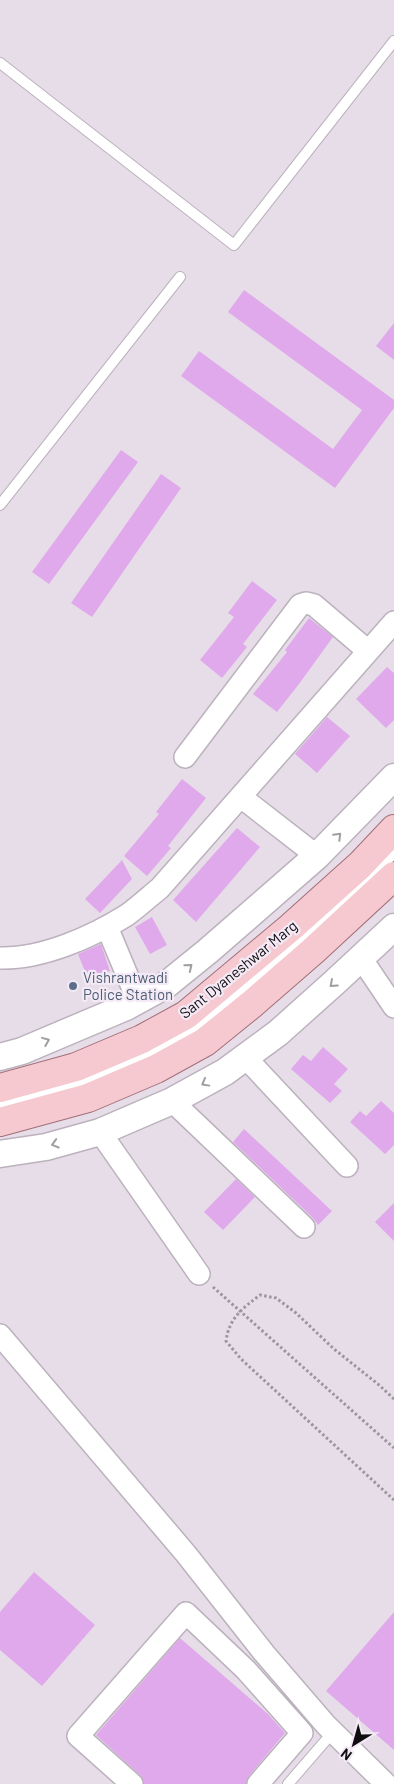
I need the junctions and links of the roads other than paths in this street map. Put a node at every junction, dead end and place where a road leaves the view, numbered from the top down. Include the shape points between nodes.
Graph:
1 (394, 40) edge
2 (0, 63) edge
3 (180, 277) dead end
4 (0, 504) edge
5 (394, 622) edge
6 (368, 651) junction
7 (185, 757) dead end
8 (394, 778) edge
9 (241, 797) junction
10 (394, 829) edge
11 (394, 853) edge
12 (317, 856) junction
13 (394, 876) edge
14 (107, 927) junction
15 (394, 927) edge
16 (0, 958) edge
17 (361, 958) junction
18 (138, 1001) junction
19 (394, 1006) edge
20 (0, 1057) edge
21 (245, 1057) junction
22 (0, 1088) edge
23 (172, 1101) junction
24 (0, 1105) edge
25 (0, 1122) edge
26 (100, 1132) junction
27 (0, 1154) edge
28 (347, 1166) dead end
29 (304, 1227) dead end
30 (199, 1274) road end
31 (0, 1335) edge
32 (264, 1653) junction
33 (246, 1670) junction
34 (333, 1732) junction
35 (132, 1784) edge
36 (258, 1784) edge
37 (288, 1784) edge
38 (386, 1784) edge

1 - 2 lane via 234,245
3 - 4 lane
5 - 6 street
6 - 7 street via 314,605 300,605
6 - 9 street
12 -> 8 street
9 - 12 street
9 - 14 street via 160,888
10 - 22 main road, Sant Dyaneshwar Marg via 360,865 291,927 186,1015 142,1039 76,1067
11 - 24 lane via 302,939 196,1028 149,1054 82,1083
18 -> 12 street via 180,974
13 - 25 main road via 305,958 205,1042 156,1069 88,1098
14 - 16 street via 64,946 16,958
14 - 18 street
15 - 17 street
17 - 19 street
17 -> 21 street via 278,1033
20 -> 18 street via 64,1034
21 -> 23 street via 225,1072
21 - 28 street
23 - 26 street
23 - 29 street
26 -> 27 street via 46,1147
26 - 30 street
31 - 32 street via 186,1554
32 - 33 street
32 - 34 street
33 - 35 street via 186,1613 78,1736
33 - 36 street via 302,1733
34 - 37 lane
34 - 38 street

